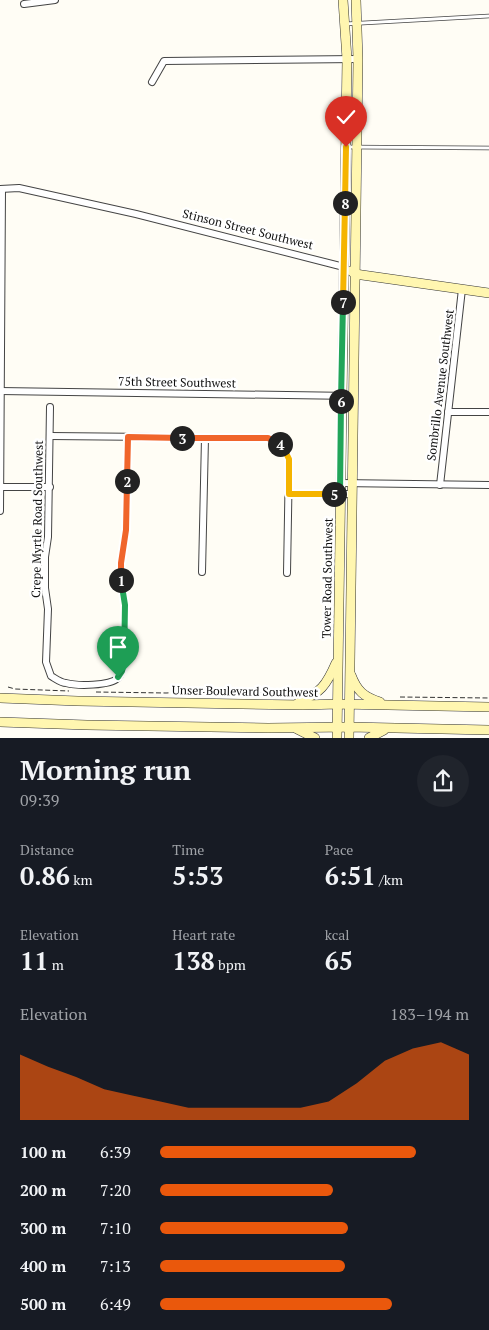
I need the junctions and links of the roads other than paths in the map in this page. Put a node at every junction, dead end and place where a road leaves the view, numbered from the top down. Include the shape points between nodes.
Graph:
1 (55, 0) edge
2 (343, 0) edge
3 (356, 0) edge
4 (24, 4) dead end
5 (489, 16) edge
6 (357, 23) junction
7 (345, 24) junction
8 (347, 59) junction
9 (358, 59) junction
10 (152, 82) dead end
11 (346, 147) junction
12 (357, 147) junction
13 (489, 148) edge
14 (1, 189) edge
15 (344, 267) junction
16 (355, 274) junction
17 (462, 288) junction
18 (489, 293) edge
19 (0, 391) edge
20 (342, 396) junction
21 (354, 396) junction
22 (50, 407) dead end
23 (448, 412) junction
24 (489, 412) edge
25 (50, 436) junction
26 (128, 437) junction
27 (205, 438) junction
28 (340, 483) junction
29 (353, 484) junction
30 (440, 485) junction
31 (489, 485) edge
32 (0, 486) edge
33 (50, 487) junction
34 (289, 494) junction
35 (340, 494) junction
36 (352, 494) junction
37 (0, 511) edge
38 (202, 572) dead end
39 (287, 573) dead end
40 (338, 659) junction
41 (350, 671) junction
42 (0, 698) edge
43 (295, 704) junction
44 (338, 704) junction
45 (350, 704) junction
46 (390, 706) junction
47 (489, 707) edge
48 (0, 722) edge
49 (337, 727) junction
50 (349, 727) junction
51 (294, 728) junction
52 (388, 728) junction
53 (489, 730) edge
54 (315, 738) edge
55 (337, 738) edge
56 (349, 738) edge
57 (368, 738) edge

1 - 4 street
2 - 7 street, Tower Road Southwest
3 - 6 street, Tower Road Southwest
5 - 6 lane
6 - 7 lane
6 - 9 street, Tower Road Southwest
7 - 8 street, Tower Road Southwest
8 - 9 street
8 - 10 street via 164,61
8 - 11 street, Tower Road Southwest
9 - 12 street, Tower Road Southwest
11 - 12 lane
11 - 15 street, Tower Road Southwest
12 - 13 lane
12 - 16 street, Tower Road Southwest
14 - 15 street, Stinson Street Southwest via 19,188 136,214
14 - 19 street
15 - 16 street, Stinson Street Southwest
15 - 20 street, Tower Road Southwest
16 - 17 street, Stinson Street Southwest
16 - 21 street, Tower Road Southwest
17 - 18 street, Stinson Street Southwest
17 - 23 street, Sombrillo Avenue Southwest
19 - 20 street, 75th Street Southwest
19 - 32 street
20 - 21 street, 75th Street Southwest
20 - 28 street, Tower Road Southwest
21 - 29 street, Tower Road Southwest
22 - 25 street, Crepe Myrtle Road Southwest
23 - 24 street
23 - 30 street, Sombrillo Avenue Southwest
25 - 26 street
25 - 33 street, Crepe Myrtle Road Southwest
26 - 27 street
26 - 33 street, Crepe Myrtle Road Southwest via 126,530 121,563 125,605 124,663 122,671 112,682 65,684 51,676 46,662 48,609 45,557
27 - 34 street via 268,438 282,445 289,459
27 - 38 street
28 - 29 street
28 - 35 street, Tower Road Southwest
29 - 30 street
29 - 36 street, Tower Road Southwest
30 - 31 street
32 - 33 street
32 - 37 street
34 - 35 street
34 - 39 street
35 - 36 street
35 - 40 street, Tower Road Southwest
36 - 41 street, Tower Road Southwest
40 - 43 street via 319,692
40 - 44 street, Tower Road Southwest
41 - 45 street, Tower Road Southwest
41 - 46 street via 354,682 368,698
42 - 43 street, Unser Boulevard Southwest
43 - 44 street, Unser Boulevard Southwest
44 - 45 street, Unser Boulevard Southwest
44 - 49 street, Tower Road Southwest
45 - 46 street, Unser Boulevard Southwest
45 - 50 street, Tower Road Southwest
46 - 47 street, Unser Boulevard Southwest
48 - 51 street
49 - 50 street
49 - 51 street
49 - 55 street, Tower Road Southwest
50 - 52 street
50 - 56 street, Tower Road Southwest
51 - 54 street
52 - 53 street
52 - 57 street

